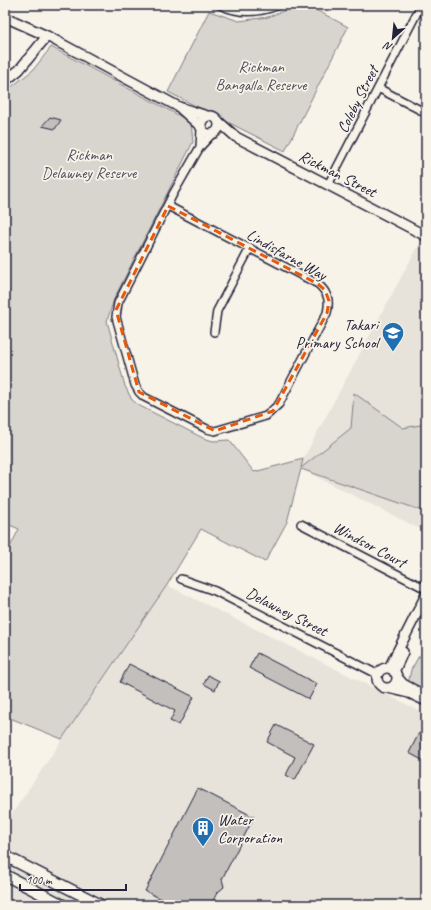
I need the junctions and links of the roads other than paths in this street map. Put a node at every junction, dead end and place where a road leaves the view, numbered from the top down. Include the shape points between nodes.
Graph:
1 (220, 5) edge
2 (279, 5) edge
3 (421, 5) edge
4 (5, 17) edge
5 (47, 36) junction
6 (5, 81) edge
7 (378, 88) junction
8 (179, 107) junction
9 (426, 113) edge
10 (207, 116) junction
11 (218, 122) junction
12 (201, 127) junction
13 (214, 133) junction
14 (236, 137) junction
15 (200, 147) junction
16 (328, 185) junction
17 (168, 206) junction
18 (426, 236) edge
19 (250, 248) junction
20 (214, 332) dead end
21 (301, 524) dead end
22 (181, 579) dead end
23 (426, 589) edge
24 (426, 595) edge
25 (426, 606) edge
26 (393, 672) junction
27 (377, 674) junction
28 (388, 688) junction
29 (426, 696) edge
30 (426, 702) edge
31 (5, 856) edge
32 (5, 875) edge
33 (63, 905) edge
34 (101, 905) edge

1 - 2 street via 243,12 264,11
3 - 7 street, Coleby Street
4 - 5 street
5 - 6 street
5 - 8 street
7 - 9 street
7 - 16 street, Coleby Street
8 - 10 street
8 - 12 street
10 - 11 street via 214,117
10 - 12 street via 202,120
11 - 13 street via 218,128
11 - 14 street, Rickman Street
12 - 13 street via 206,134
12 - 15 street, Lindisfarne Way
13 - 14 street, Rickman Street
13 - 15 street, Lindisfarne Way
14 - 16 street, Rickman Street
15 - 17 street, Lindisfarne Way
16 - 18 street, Rickman Street
17 - 19 street, Lindisfarne Way
17 - 19 street, Lindisfarne Way via 118,303 116,317 139,392 165,408 215,431 266,416 279,404 327,313 329,301 325,290 318,284
19 - 20 street via 217,311
21 - 23 street, Windsor Court
22 - 27 street, Delawney Street via 215,591
24 - 26 street
25 - 26 street
26 - 27 street via 381,670
26 - 28 street via 393,685
26 - 29 street via 403,684
27 - 28 street via 378,683
28 - 30 street
31 - 34 main road
32 - 33 main road

